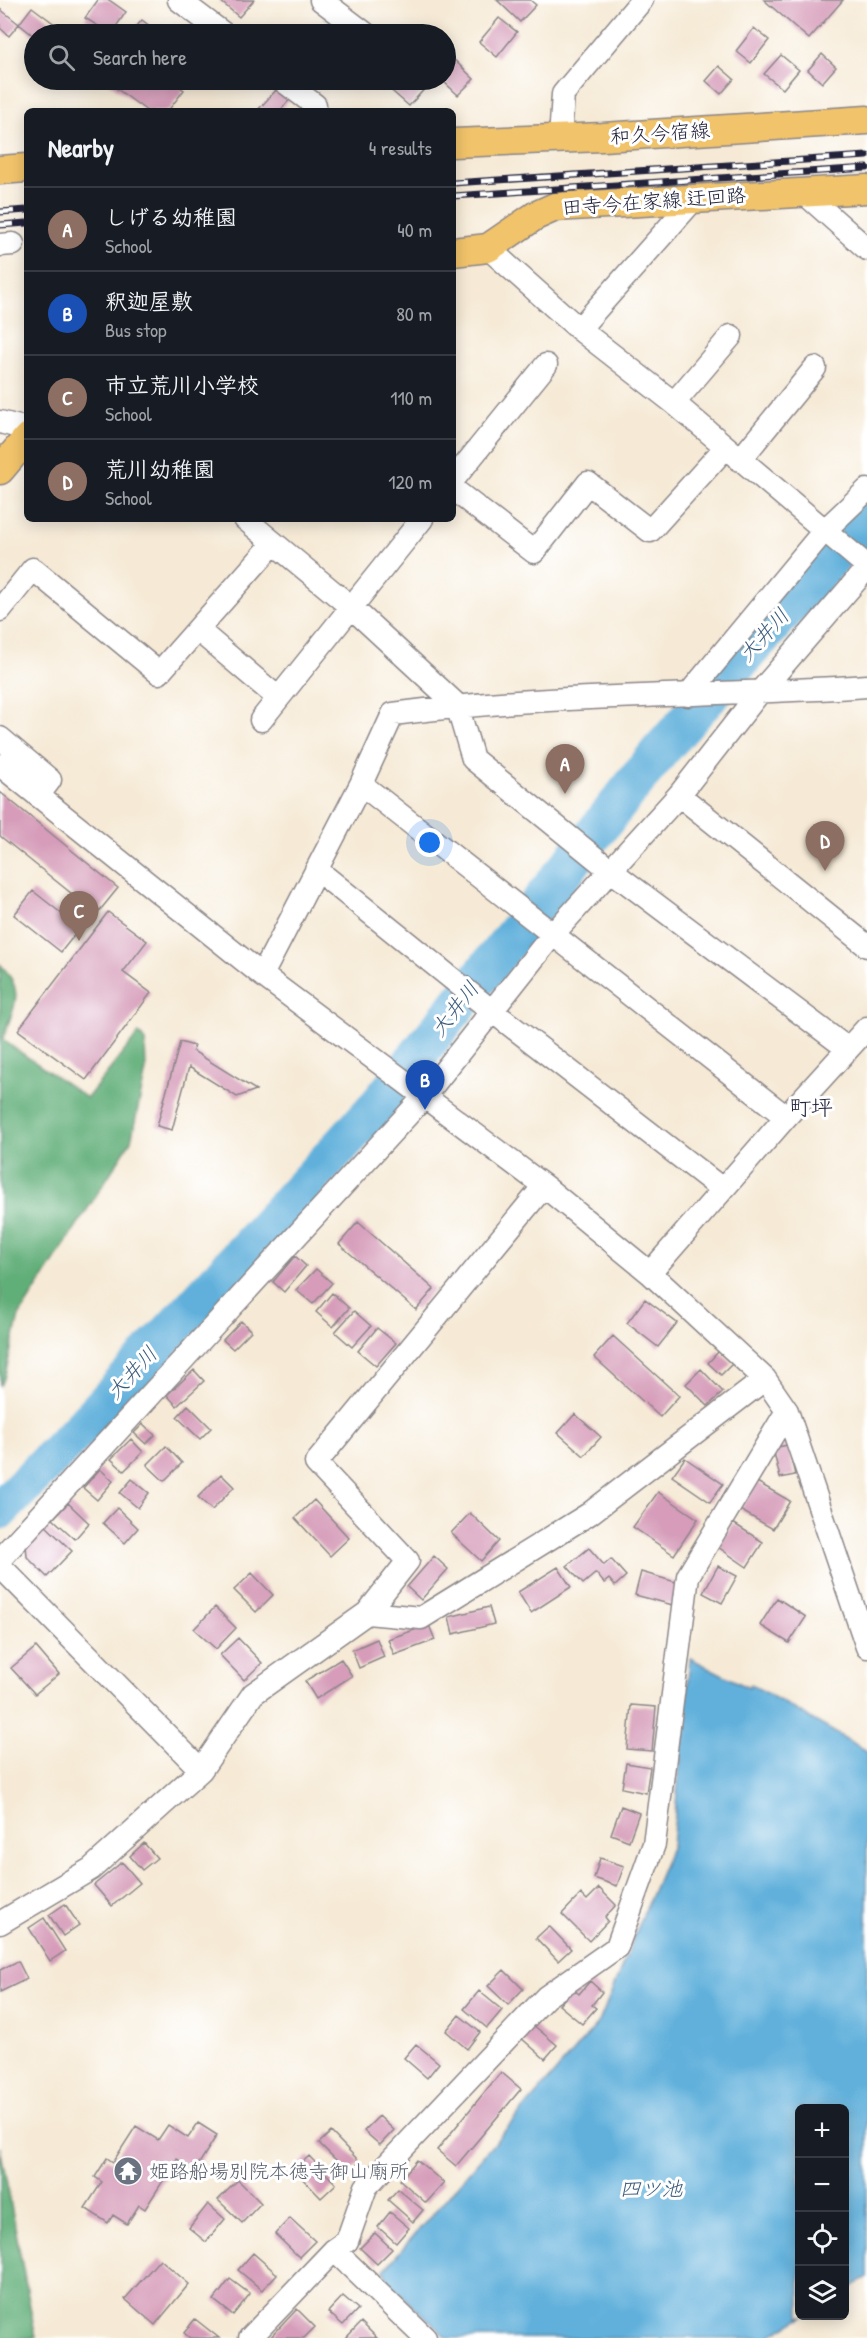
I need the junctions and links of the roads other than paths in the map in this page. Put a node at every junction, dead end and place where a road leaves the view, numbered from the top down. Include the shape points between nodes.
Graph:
1 (179, 0) edge
2 (321, 0) edge
3 (642, 0) edge
4 (211, 24) edge
5 (353, 24) edge
6 (295, 90) edge
7 (315, 105) dead end
8 (867, 120) edge
9 (560, 139) junction
10 (456, 143) edge
11 (24, 168) edge
12 (0, 170) edge
13 (867, 189) edge
14 (803, 192) junction
15 (695, 198) junction
16 (488, 248) junction
17 (867, 249) edge
18 (456, 252) edge
19 (579, 329) junction
20 (731, 336) dead end
21 (546, 365) dead end
22 (815, 369) dead end
23 (674, 403) junction
24 (0, 422) edge
25 (24, 428) edge
26 (24, 442) edge
27 (733, 454) junction
28 (0, 470) edge
29 (456, 476) edge
30 (867, 490) edge
31 (456, 491) edge
32 (249, 522) edge
33 (420, 522) edge
34 (823, 532) junction
35 (274, 543) junction
36 (867, 567) edge
37 (351, 608) junction
38 (0, 610) edge
39 (198, 630) junction
40 (867, 686) edge
41 (759, 693) junction
42 (688, 695) junction
43 (278, 698) junction
44 (457, 705) junction
45 (261, 720) dead end
46 (0, 738) edge
47 (0, 765) edge
48 (361, 784) junction
49 (679, 795) junction
50 (38, 796) junction
51 (317, 870) junction
52 (610, 870) junction
53 (553, 934) junction
54 (867, 946) edge
55 (262, 975) junction
56 (492, 1011) junction
57 (867, 1028) edge
58 (848, 1049) junction
59 (423, 1098) junction
60 (786, 1116) junction
61 (544, 1186) junction
62 (722, 1189) junction
63 (650, 1273) junction
64 (765, 1379) junction
65 (787, 1411) junction
66 (0, 1559) edge
67 (0, 1566) edge
68 (367, 1614) junction
69 (867, 1647) edge
70 (201, 1770) junction
71 (0, 1923) edge
72 (334, 2250) junction
73 (250, 2338) edge
74 (425, 2338) edge

1 - 4 street
2 - 5 street
3 - 9 street via 563,94
6 - 7 street
8 - 9 main road, 和久今宿線
9 - 10 main road, 和久今宿線
11 - 12 main road
13 - 14 main road, 田寺今在家線 迂回路
14 - 15 main road, 田寺今在家線 迂回路
14 - 17 street
15 - 16 main road, 田寺今在家線 迂回路 via 555,207
15 - 19 street
16 - 18 main road, 田寺今在家線 迂回路
16 - 19 street
19 - 23 street
20 - 23 street
21 - 29 street
22 - 27 street
23 - 27 street
24 - 25 street
26 - 28 main road
27 - 31 street via 650,531 588,483 534,552
27 - 34 street
30 - 34 street
32 - 35 street
33 - 37 street
34 - 36 street
34 - 42 street
35 - 37 street
35 - 39 street
36 - 41 street
37 - 43 street
37 - 44 street
38 - 39 street via 33,569 159,673
39 - 43 street
40 - 41 street
41 - 42 street
41 - 49 street
42 - 44 street
43 - 45 street
44 - 48 street via 393,714
44 - 52 street via 473,759
46 - 50 street via 50,780
47 - 50 street
48 - 51 street
48 - 53 street
49 - 52 street
49 - 54 street
50 - 55 street
51 - 55 street
51 - 56 street
52 - 53 street
52 - 58 street
53 - 56 street
53 - 60 street
55 - 59 street
56 - 59 street
56 - 62 street
57 - 58 street
58 - 60 street
59 - 61 street
59 - 66 street
60 - 62 street
61 - 63 street
61 - 68 street via 316,1463 408,1561
62 - 63 street
63 - 64 street
64 - 65 street
64 - 68 street via 589,1514 421,1618
65 - 69 street
65 - 72 street via 688,1576 654,1844 618,1947 546,1997 366,2187 347,2241
67 - 70 street
68 - 70 street via 253,1694
70 - 71 street via 91,1869
72 - 73 street
72 - 74 street

